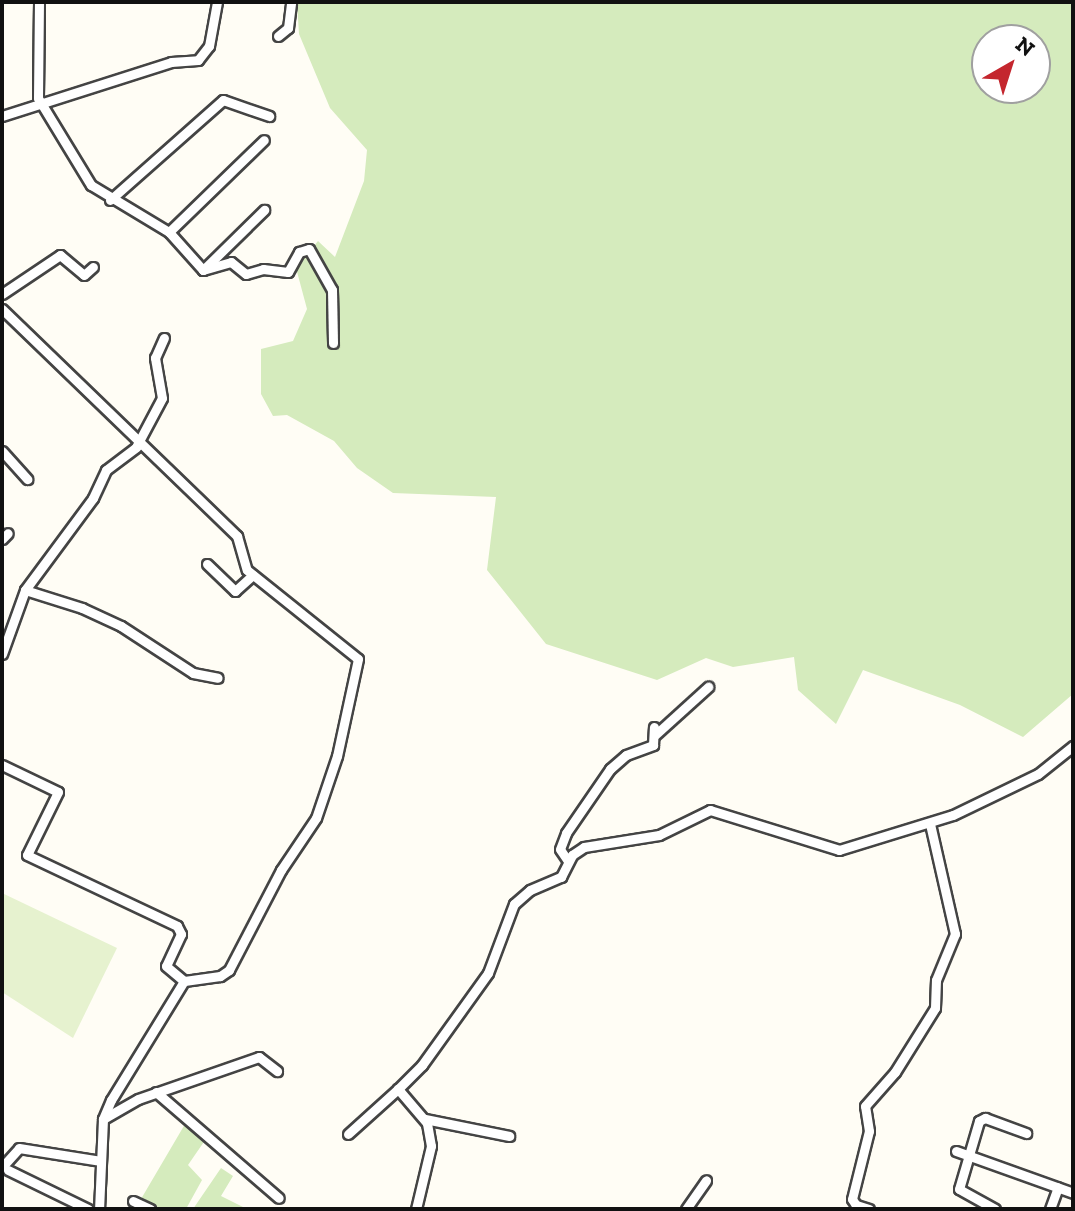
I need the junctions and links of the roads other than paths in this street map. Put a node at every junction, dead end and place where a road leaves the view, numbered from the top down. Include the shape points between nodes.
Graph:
1 (39, 2) edge
2 (217, 2) edge
3 (291, 2) edge
4 (278, 36) dead end
5 (42, 103) junction
6 (2, 116) edge
7 (269, 116) dead end
8 (264, 140) dead end
9 (110, 200) junction
10 (264, 210) dead end
11 (169, 232) junction
12 (93, 267) dead end
13 (203, 270) junction
14 (2, 294) edge
15 (2, 309) edge
16 (164, 338) dead end
17 (333, 343) dead end
18 (137, 442) junction
19 (2, 451) edge
20 (27, 479) dead end
21 (207, 564) dead end
22 (253, 575) junction
23 (25, 590) junction
24 (2, 654) edge
25 (218, 678) dead end
26 (708, 687) dead end
27 (1073, 746) edge
28 (2, 765) edge
29 (930, 824) junction
30 (568, 861) junction
31 (184, 981) junction
32 (277, 1071) dead end
33 (398, 1089) junction
34 (156, 1092) junction
35 (103, 1119) junction
36 (425, 1119) junction
37 (1026, 1133) dead end
38 (348, 1134) dead end
39 (509, 1136) dead end
40 (956, 1151) dead end
41 (968, 1156) junction
42 (101, 1161) junction
43 (5, 1168) edge
44 (706, 1180) dead end
45 (1058, 1187) junction
46 (1073, 1193) edge
47 (279, 1198) dead end
48 (133, 1201) dead end
49 (88, 1209) edge
50 (99, 1209) edge
51 (150, 1209) edge
52 (416, 1209) edge
53 (686, 1209) edge
54 (869, 1209) edge
55 (995, 1209) edge
56 (1050, 1209) edge

1 - 5 street
2 - 5 street via 209,46 198,60 171,62
3 - 4 street via 288,28
5 - 6 street
5 - 9 street via 91,185
7 - 9 street via 223,100
8 - 11 street
9 - 11 street
10 - 13 street
11 - 13 street
12 - 14 street via 84,275 60,255
13 - 17 street via 231,262 246,274 263,269 288,272 299,252 309,249 332,290
15 - 18 street
16 - 18 street via 155,358 162,398
18 - 22 street via 237,536
18 - 23 street via 133,452 106,470 69,534
19 - 20 street
21 - 22 street via 235,591
22 - 31 street via 358,659 337,756 316,818 281,870 229,970
23 - 24 street
23 - 25 street via 82,608 121,626 193,673
26 - 30 street via 654,731 653,745 626,755 603,779 561,843
27 - 29 street via 1038,774
28 - 31 street via 58,792 27,845 27,855 177,926 181,934 166,966
29 - 30 street via 830,849 710,810 659,835 584,847
29 - 54 street via 955,934 936,980 935,1008 895,1072 865,1106 869,1131 852,1199
30 - 33 street via 561,877 530,890 514,904 488,973 422,1065
31 - 35 street via 136,1054
32 - 34 street via 259,1057
33 - 36 street
33 - 38 street
34 - 35 street
34 - 47 street
35 - 42 street
36 - 39 street
36 - 52 street via 431,1146
37 - 41 street via 985,1118
40 - 41 street
41 - 45 street
41 - 55 street via 959,1189
42 - 43 street via 19,1148
42 - 50 street
43 - 49 street
44 - 53 street
45 - 46 street
45 - 56 street
48 - 51 street

